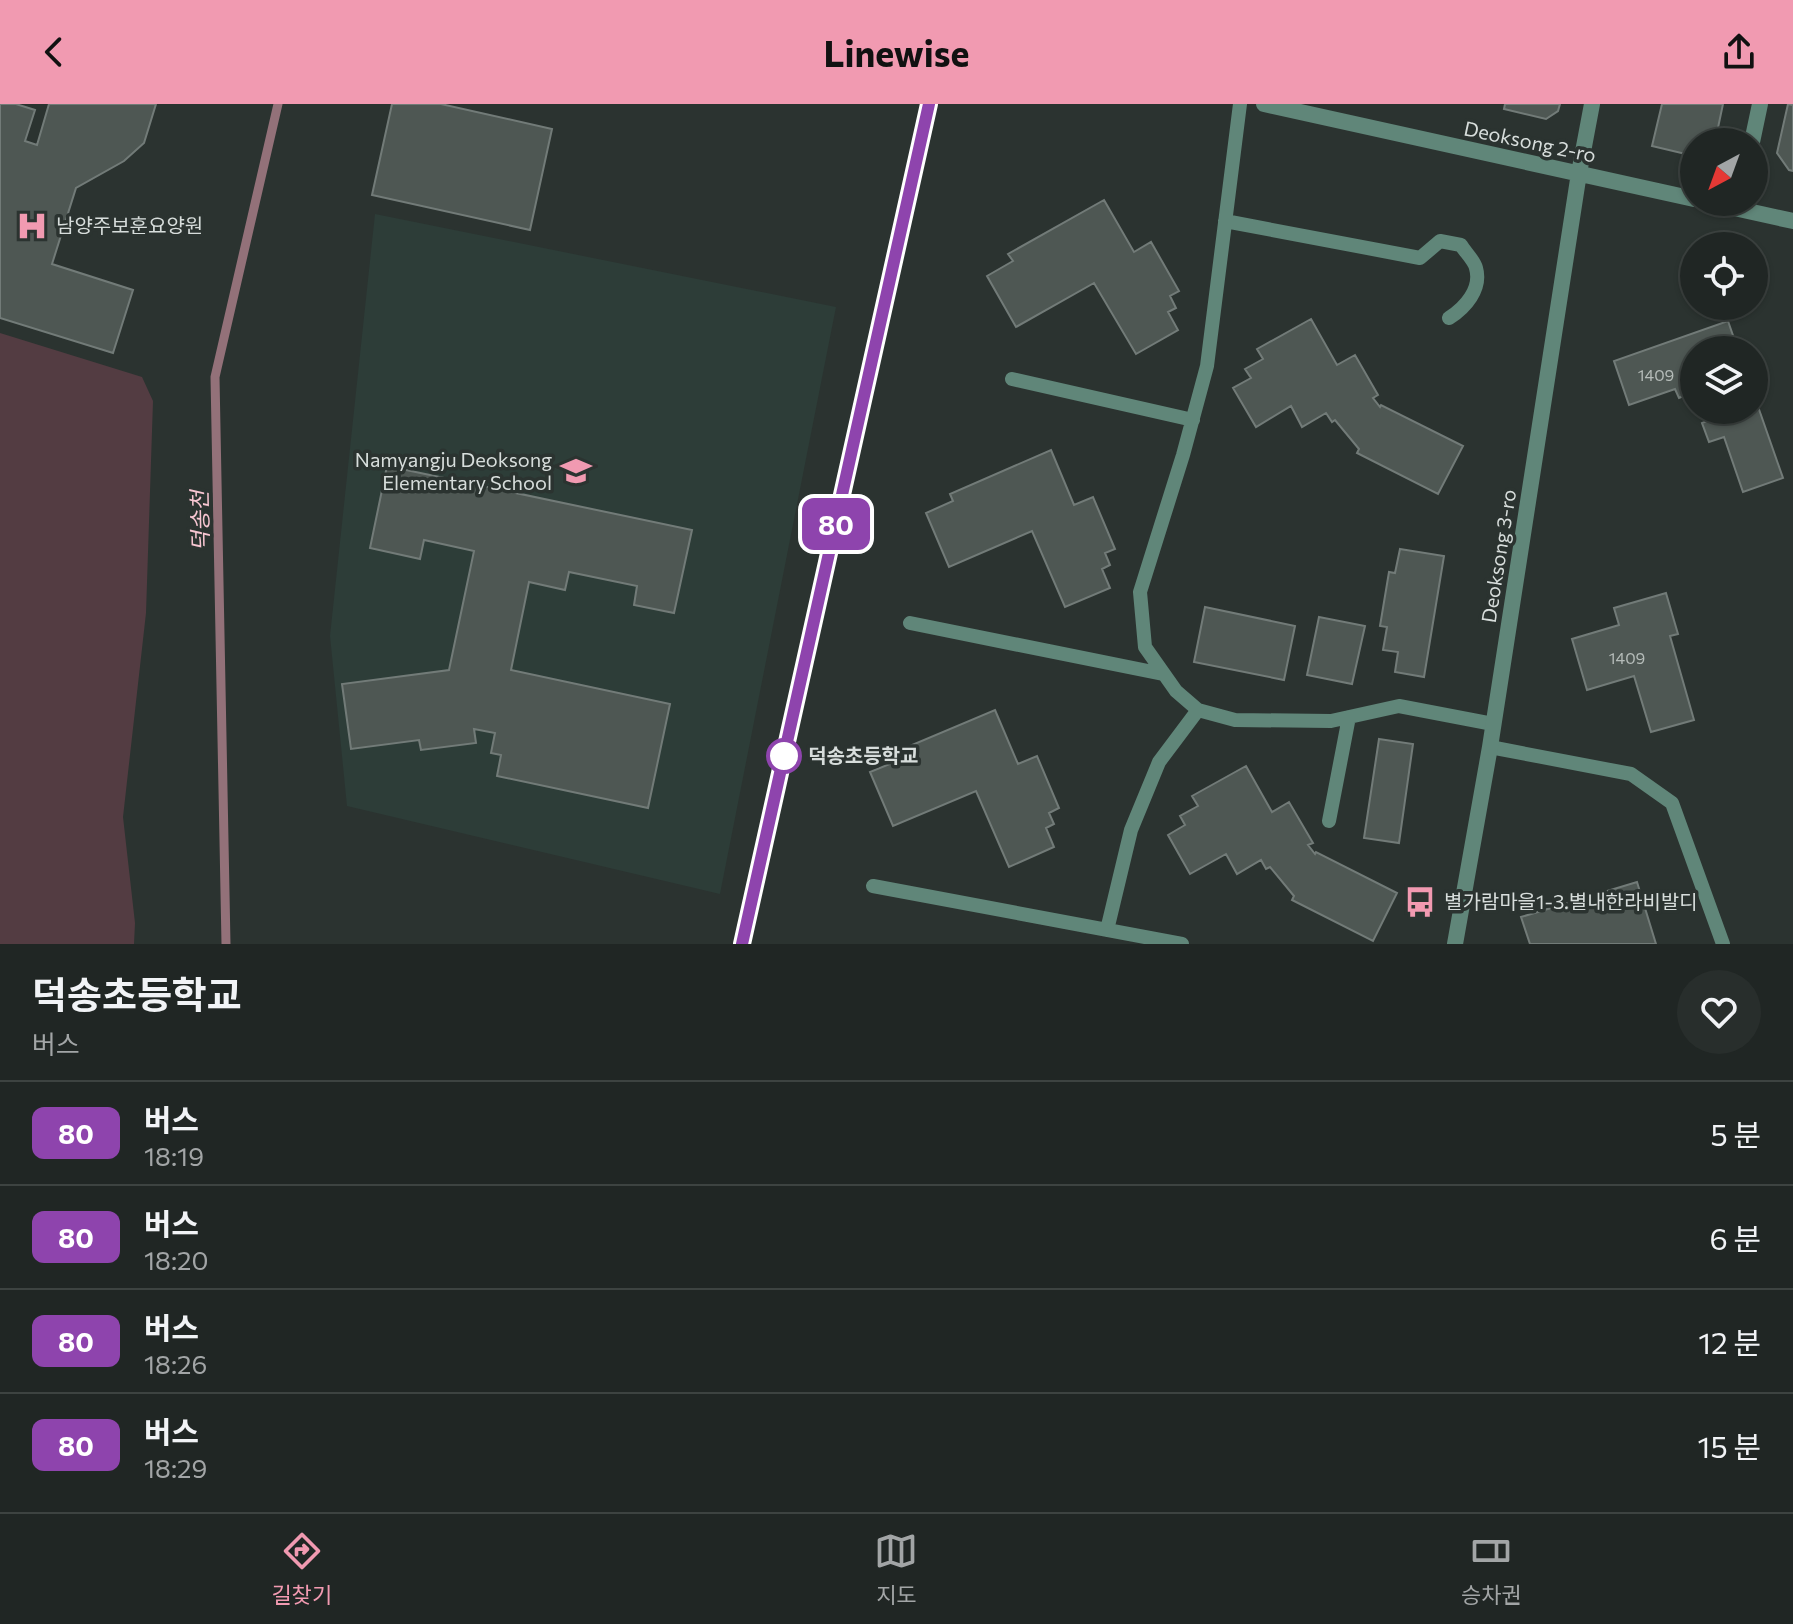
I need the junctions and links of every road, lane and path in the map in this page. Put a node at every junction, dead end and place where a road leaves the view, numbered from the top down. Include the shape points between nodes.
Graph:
1 (929, 104) edge
2 (1240, 104) edge
3 (1264, 104) edge
4 (1592, 104) edge
5 (1760, 104) edge
6 (1755, 128) edge
7 (1579, 173) junction
8 (1680, 196) edge
9 (1768, 214) edge
10 (1225, 221) junction
11 (1793, 221) edge
12 (1449, 318) dead end
13 (1012, 379) dead end
14 (1193, 420) junction
15 (910, 623) dead end
16 (1163, 674) junction
17 (1198, 710) junction
18 (1349, 717) junction
19 (1493, 724) junction
20 (1490, 747) junction
21 (1329, 821) dead end
22 (873, 886) dead end
23 (1107, 930) junction
24 (742, 944) edge
25 (1182, 944) edge
26 (1455, 944) edge
27 (1723, 944) edge

1 - 24 street
2 - 10 lane
3 - 7 street, Deoksong 2-ro
4 - 7 street, Deoksong 3-ro
5 - 6 street
7 - 8 street, Deoksong 2-ro
7 - 19 street, Deoksong 3-ro
9 - 11 street
10 - 12 lane via 1420,258 1440,241 1461,245 1476,267 1476,287 1464,309
10 - 14 lane via 1207,366
13 - 14 lane
14 - 16 lane via 1140,592 1145,647
15 - 16 lane
16 - 17 lane
17 - 18 lane via 1235,720
17 - 23 lane via 1159,762 1131,830
18 - 19 lane via 1399,706
18 - 21 lane
19 - 20 street, Deoksong 3-ro
20 - 26 street, Deoksong 3-ro
20 - 27 lane via 1631,774 1672,803
22 - 23 lane
23 - 25 lane

